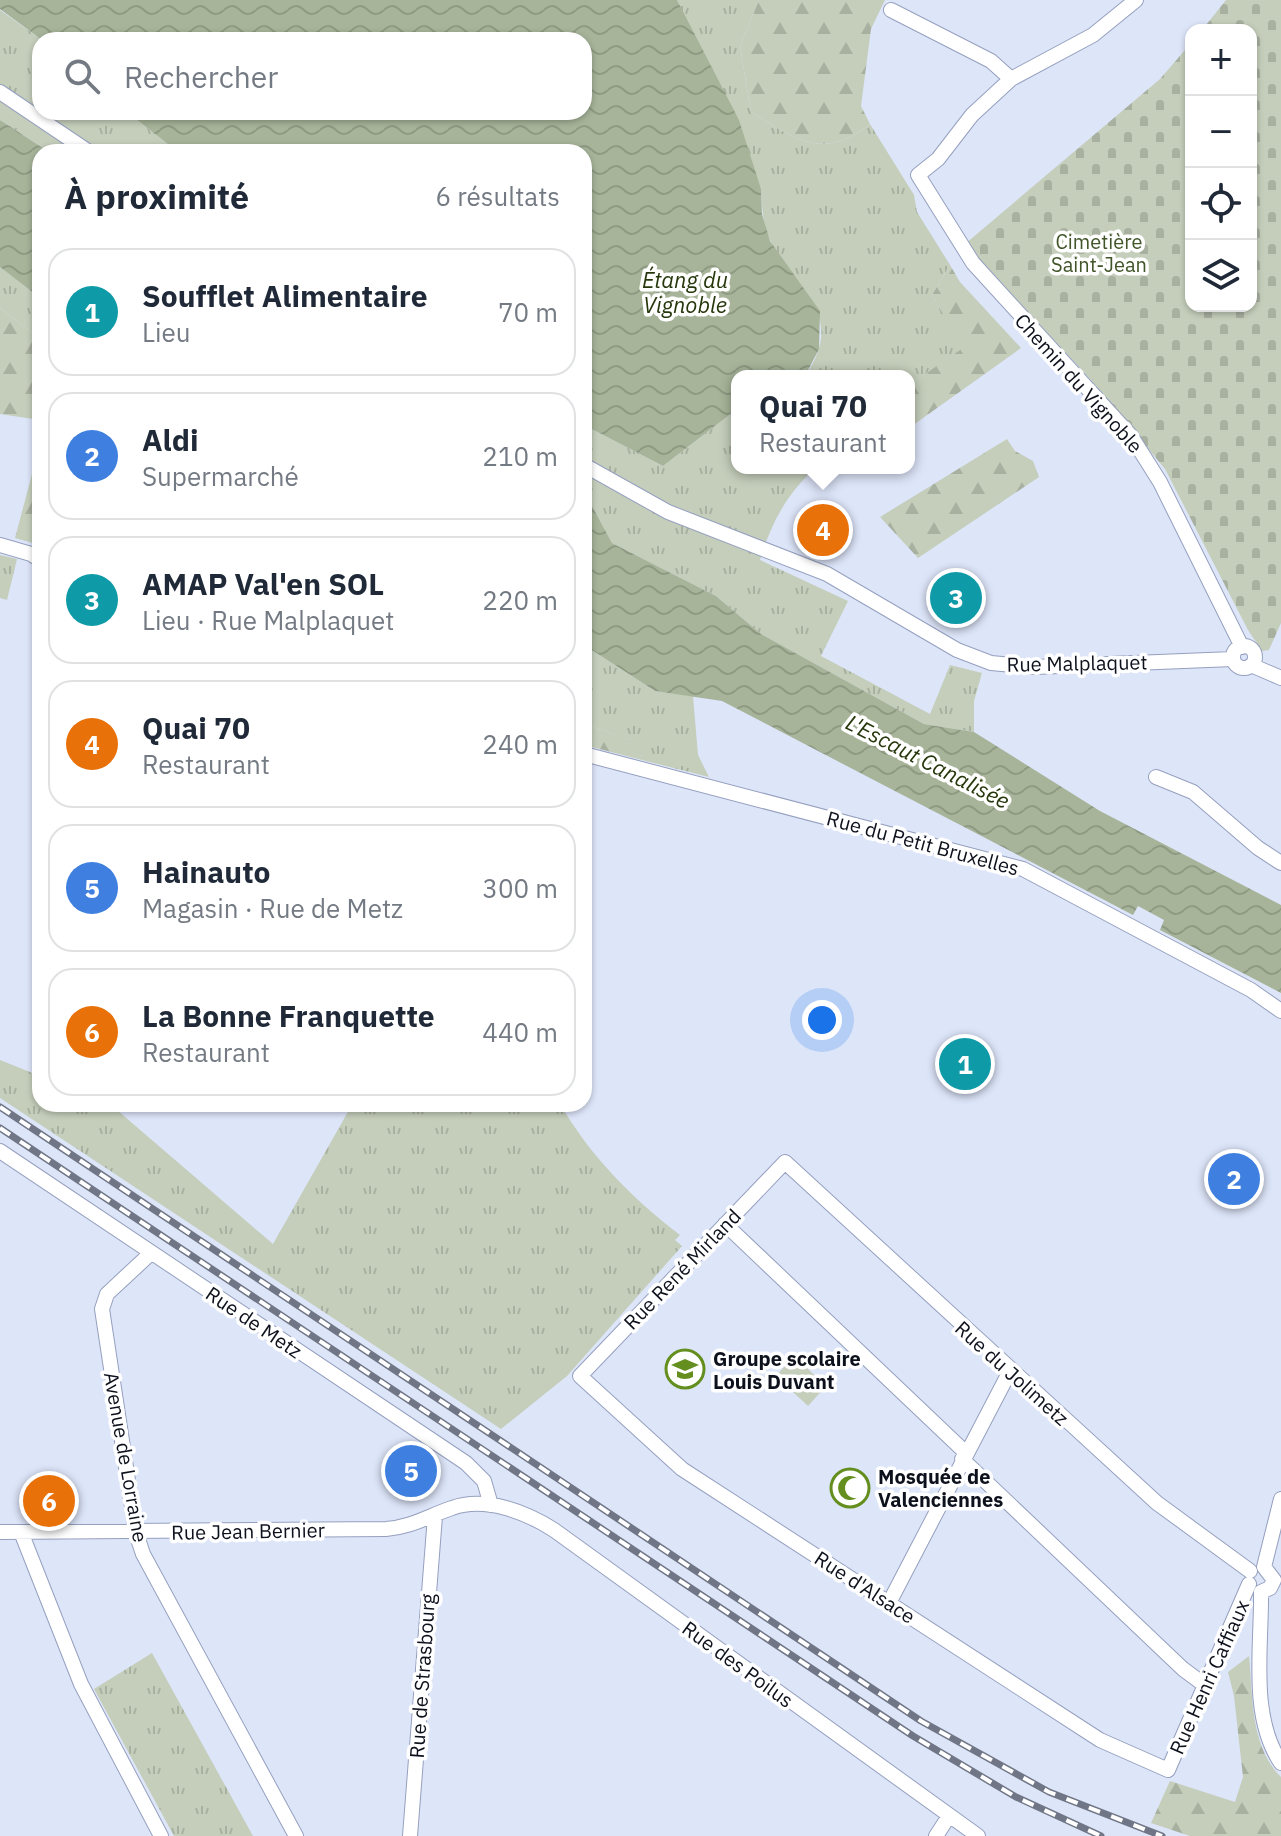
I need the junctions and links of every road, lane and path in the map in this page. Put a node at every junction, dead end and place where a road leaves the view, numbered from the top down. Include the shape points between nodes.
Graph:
1 (1136, 0) edge
2 (891, 10) dead end
3 (1011, 79) junction
4 (0, 92) edge
5 (32, 114) edge
6 (42, 120) edge
7 (77, 144) edge
8 (592, 469) edge
9 (0, 545) edge
10 (32, 555) edge
11 (1237, 653) junction
12 (1281, 678) edge
13 (592, 756) edge
14 (1156, 777) dead end
15 (1281, 863) edge
16 (1281, 1011) edge
17 (0, 1151) edge
18 (785, 1162) joint
19 (725, 1224) junction
20 (151, 1253) junction
21 (1010, 1371) junction
22 (580, 1376) joint
23 (964, 1455) junction
24 (1281, 1499) edge
25 (491, 1505) junction
26 (435, 1516) junction
27 (0, 1532) edge
28 (21, 1532) junction
29 (136, 1533) junction
30 (1256, 1578) junction
31 (1277, 1583) edge
32 (889, 1603) junction
33 (1206, 1686) junction
34 (1281, 1763) edge
35 (1168, 1770) joint
36 (949, 1816) junction
37 (161, 1836) edge
38 (296, 1836) edge
39 (410, 1836) edge
40 (936, 1836) edge
41 (978, 1836) edge

1 - 3 street via 1093,35
2 - 3 street via 991,61
3 - 11 street, Chemin du Vignoble via 918,175 973,263 1131,436 1160,482
4 - 5 street
6 - 7 street
8 - 11 street, Rue Malplaquet via 668,512 827,574 957,650 991,663 1035,667
9 - 10 street
11 - 12 street, Chemin du Vignoble via 1253,651 1251,665
13 - 16 street, Rue du Petit Bruxelles via 1023,869
14 - 15 street via 1193,792
17 - 20 street, Rue de Metz
18 - 19 street, Rue René Mirland
18 - 21 street, Rue du Jolimetz
19 - 22 street, Rue René Mirland
19 - 23 street
20 - 25 street, Rue de Metz via 466,1463 484,1481
20 - 29 street, Avenue de Lorraine via 107,1294 102,1309
21 - 23 street
21 - 30 street, Rue du Jolimetz via 1157,1503
22 - 32 street, Rue d'Alsace via 682,1469
23 - 32 street
23 - 33 street
24 - 30 street
25 - 26 street, Rue Jean Bernier via 461,1506
25 - 36 street, Rue des Poilus via 558,1533
26 - 29 street, Rue Jean Bernier via 386,1529
26 - 39 street, Rue de Strasbourg
27 - 28 street, Rue Jean Bernier
28 - 29 street, Rue Jean Bernier
28 - 37 street via 81,1684
29 - 38 street, Avenue de Lorraine
30 - 31 street via 1273,1574
30 - 33 street, Rue Henri Caffiaux
30 - 34 street via 1263,1717 1268,1741
32 - 35 street, Rue d'Alsace via 1100,1740
33 - 35 street, Rue Henri Caffiaux
36 - 40 street
36 - 41 street, Rue des Poilus

